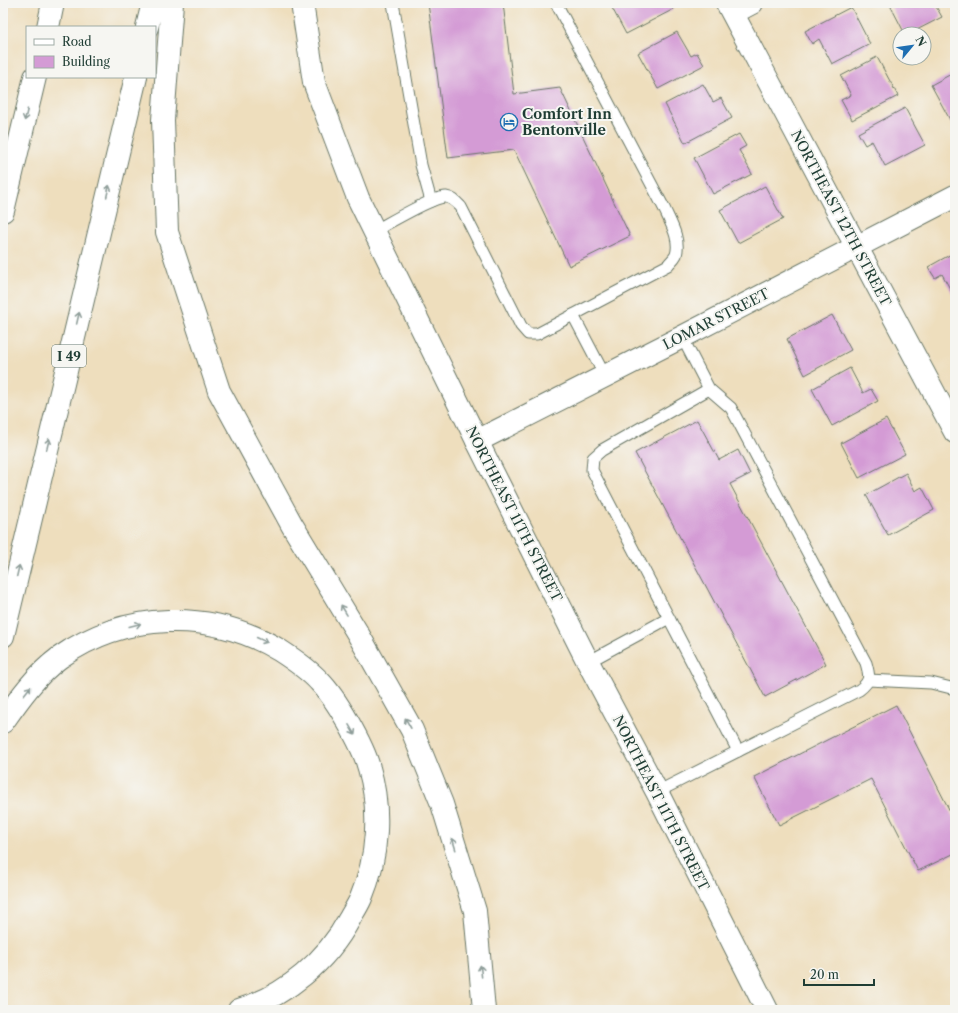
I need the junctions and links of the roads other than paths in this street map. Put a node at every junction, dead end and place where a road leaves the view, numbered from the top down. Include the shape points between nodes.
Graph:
1 (53, 3) edge
2 (153, 3) edge
3 (172, 3) edge
4 (302, 3) edge
5 (393, 3) edge
6 (556, 3) edge
7 (752, 3) edge
8 (730, 8) edge
9 (48, 26) edge
10 (147, 26) edge
11 (35, 78) edge
12 (136, 78) edge
13 (955, 196) edge
14 (431, 201) junction
15 (3, 211) edge
16 (374, 231) junction
17 (858, 247) junction
18 (573, 315) junction
19 (682, 337) junction
20 (605, 376) junction
21 (709, 389) junction
22 (955, 432) edge
23 (477, 441) junction
24 (669, 618) junction
25 (3, 636) edge
26 (588, 662) junction
27 (868, 680) junction
28 (955, 689) edge
29 (3, 722) edge
30 (738, 751) junction
31 (657, 792) junction
32 (239, 1010) edge
33 (484, 1010) edge
34 (767, 1010) edge

1 - 9 main road
2 - 10 main road
33 -> 3 main road via 475,911 442,804 412,730 292,525 219,391 167,232 163,120
4 - 16 main road, NORTHEAST 11TH STREET via 314,82 358,198
5 - 14 lane via 421,165
6 - 18 lane via 664,208 677,244 675,256 668,266
7 - 8 main road
8 - 17 main road, NORTHEAST 12TH STREET
11 -> 15 main road
25 -> 12 main road, I 49
13 - 17 main road, LOMAR STREET
14 - 16 lane
14 - 18 lane via 444,196 454,199 461,206 521,326 528,334 537,334
16 - 23 main road, NORTHEAST 11TH STREET
17 - 19 main road, LOMAR STREET
17 - 22 main road, NORTHEAST 12TH STREET
18 - 20 lane
19 - 20 main road, LOMAR STREET
19 - 21 lane
20 - 23 main road, LOMAR STREET
21 - 24 lane via 602,450 593,458 592,470
21 - 27 lane via 730,408 866,664 870,676
23 - 26 main road, NORTHEAST 11TH STREET
24 - 26 lane
24 - 30 lane
26 - 31 main road, NORTHEAST 11TH STREET
27 - 28 lane via 931,684
27 - 30 lane via 859,690
29 -> 32 main road via 39,676 59,658 86,642 118,629 147,622 207,622 235,629 265,641 293,659 319,681 339,707 356,736 369,767 376,802 376,835 371,869 361,898 343,932 324,956 301,977 273,996
30 - 31 lane
31 - 34 main road, NORTHEAST 11TH STREET

